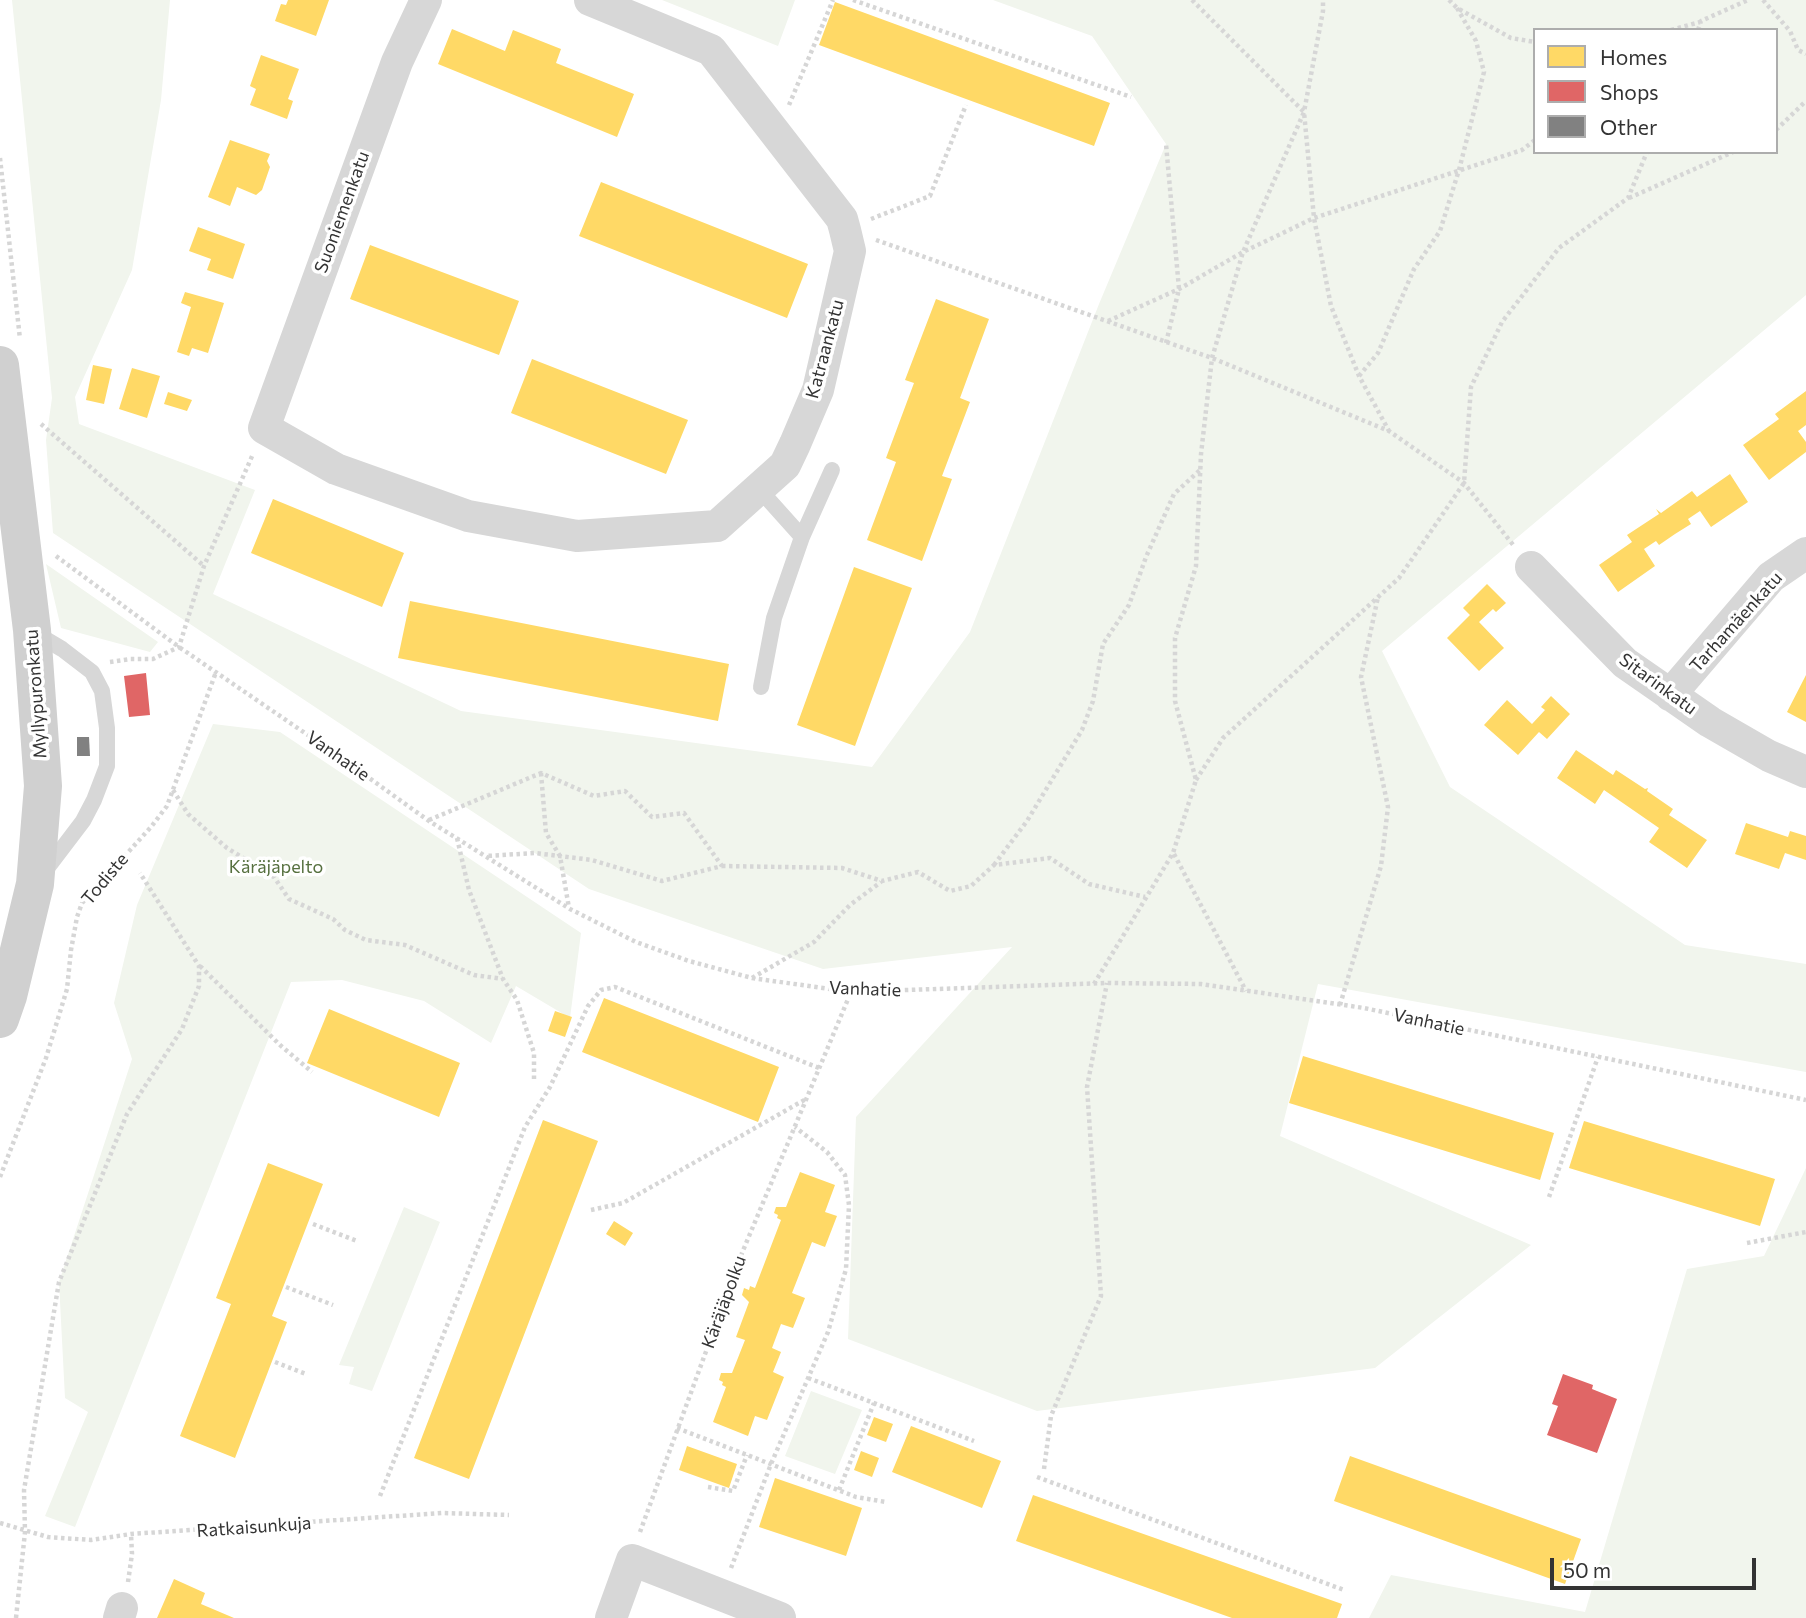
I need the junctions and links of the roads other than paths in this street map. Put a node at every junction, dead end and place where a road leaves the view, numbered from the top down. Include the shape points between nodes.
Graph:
1 (426, 0) edge
2 (590, 0) edge
3 (10, 355) edge
4 (264, 428) joint
5 (832, 470) dead end
6 (759, 489) junction
7 (802, 537) junction
8 (1806, 553) edge
9 (1531, 568) road end
10 (32, 631) junction
11 (761, 687) dead end
12 (1670, 695) junction
13 (1806, 772) edge
14 (35, 884) junction
15 (0, 1019) edge
16 (611, 1618) edge
17 (780, 1618) edge

1 - 4 street, Suoniemenkatu via 397,62
2 - 6 street, Katraankatu via 710,50 842,219 847,241 818,390 785,465
3 - 10 main road, Myllypuronkatu
4 - 6 street, Katraankatu via 336,469 468,516 577,536 717,526
5 - 7 lane
6 - 7 lane
7 - 11 lane via 774,618
8 - 12 street, Tarhamäenkatu via 1771,578
9 - 12 street, Sitarinkatu via 1625,663
10 - 14 main road, Myllypuronkatu via 43,786
10 - 14 lane via 92,672 106,707 107,766 83,821
12 - 13 street, Sitarinkatu via 1769,756
14 - 15 main road, Myllypuronkatu
16 - 17 street via 632,1560

